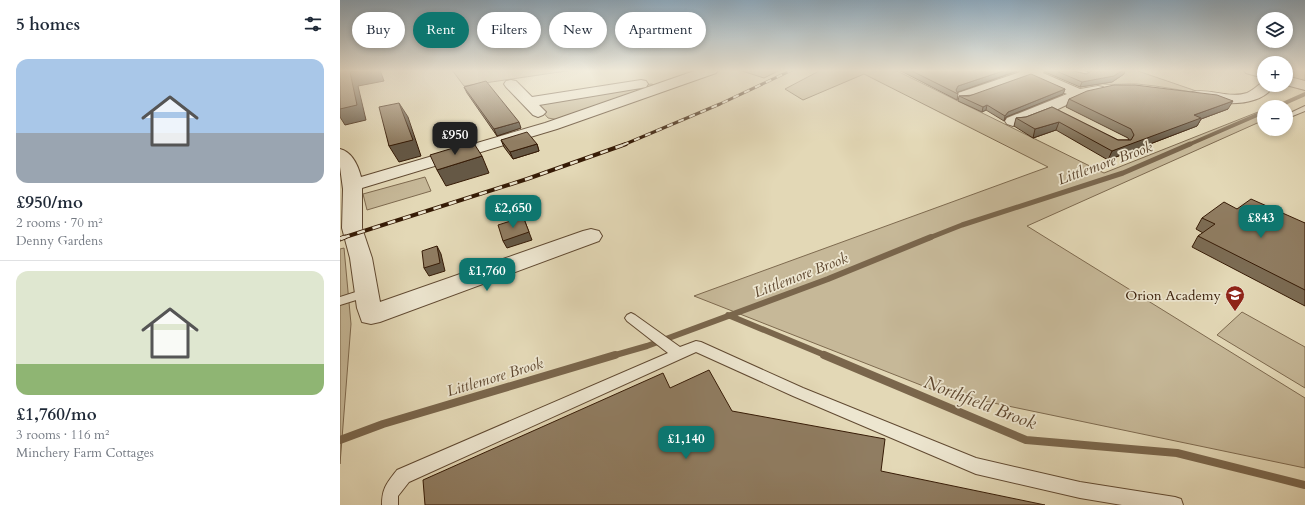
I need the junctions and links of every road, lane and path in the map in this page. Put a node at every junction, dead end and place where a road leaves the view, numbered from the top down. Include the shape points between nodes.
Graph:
1 (520, 94) edge
2 (579, 94) edge
3 (645, 94) edge
4 (970, 94) edge
5 (1079, 94) edge
6 (1184, 94) edge
7 (1255, 94) edge
8 (963, 96) edge
9 (528, 102) junction
10 (1305, 108) edge
11 (1293, 114) edge
12 (1012, 121) dead end
13 (551, 126) junction
14 (340, 154) edge
15 (352, 185) junction
16 (591, 236) dead end
17 (365, 293) junction
18 (340, 301) edge
19 (631, 318) dead end
20 (678, 354) junction
21 (390, 505) edge
22 (1175, 505) edge

1 - 9 street
2 - 9 street
3 - 13 street
4 - 8 street
5 - 12 street via 1058,111
6 - 7 street via 1227,99 1250,97
9 - 13 street
10 - 11 lane
13 - 15 street
14 - 15 street via 346,159
15 - 17 street via 352,227 360,257
16 - 17 street via 371,315
17 - 18 lane
19 - 20 lane
20 - 21 lane via 403,476 390,493
20 - 22 lane via 696,346 804,395 976,466 1080,490

